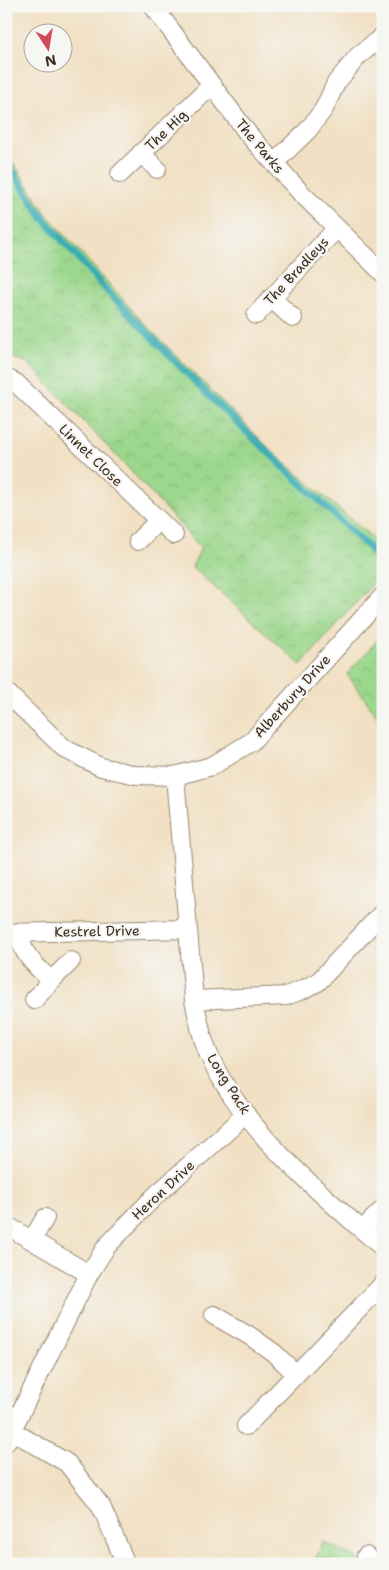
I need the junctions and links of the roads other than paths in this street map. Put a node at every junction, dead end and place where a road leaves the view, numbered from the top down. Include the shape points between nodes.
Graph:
1 (153, 6) edge
2 (383, 36) edge
3 (212, 86) junction
4 (141, 153) junction
5 (274, 163) junction
6 (158, 169) dead end
7 (120, 174) dead end
8 (337, 228) junction
9 (383, 273) edge
10 (271, 298) junction
11 (256, 315) dead end
12 (293, 318) dead end
13 (6, 378) edge
14 (159, 520) junction
15 (174, 535) dead end
16 (138, 541) dead end
17 (382, 597) edge
18 (6, 692) edge
19 (175, 776) junction
20 (383, 912) edge
21 (188, 928) junction
22 (12, 932) edge
23 (71, 961) dead end
24 (51, 981) junction
25 (34, 1000) dead end
26 (194, 1000) junction
27 (246, 1114) junction
28 (383, 1209) edge
29 (45, 1218) dead end
30 (6, 1225) edge
31 (362, 1230) junction
32 (32, 1240) junction
33 (383, 1248) edge
34 (89, 1274) junction
35 (383, 1284) edge
36 (214, 1315) dead end
37 (296, 1374) junction
38 (246, 1426) dead end
39 (9, 1436) edge
40 (126, 1564) edge

1 - 3 street, The Parks
2 - 5 street via 358,56 336,83 324,109 308,130
3 - 4 street, The Hig
3 - 5 street, The Parks
4 - 6 street
4 - 7 street, The Hig
5 - 8 street, The Parks
8 - 9 street, The Parks
8 - 10 street, The Bradleys
10 - 11 street, The Bradleys
10 - 12 street
13 - 14 street, Linnet Close via 16,383
14 - 15 street, Linnet Close
14 - 16 street
17 - 19 street, Alberbury Drive via 251,742 212,766
18 - 19 street, Alberbury Drive via 65,748 101,768 136,775
19 - 21 street, Long Pack
20 - 26 street via 318,982 304,989 286,996
21 - 22 street, Kestrel Drive
21 - 26 street, Long Pack
22 - 24 street via 27,957
23 - 24 street
24 - 25 street
26 - 27 street, Long Pack via 209,1054
27 - 31 street, Long Pack via 282,1156
27 - 34 street, Heron Drive via 127,1223
28 - 31 street
29 - 32 street
30 - 32 street
31 - 33 street, Long Pack
32 - 34 street
34 - 39 street, Heron Drive
35 - 37 street
36 - 37 street via 274,1353
37 - 38 street
39 - 40 street via 68,1463 101,1506

